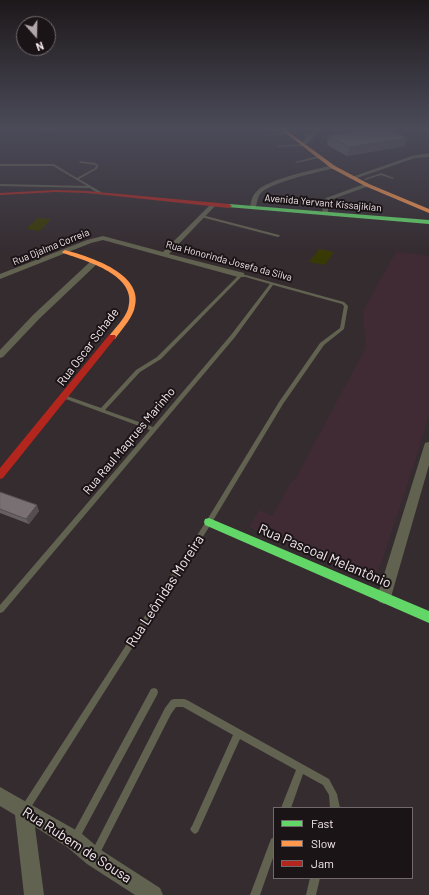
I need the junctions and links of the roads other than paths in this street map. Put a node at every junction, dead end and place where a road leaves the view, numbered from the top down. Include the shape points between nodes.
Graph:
1 (62, 170) edge
2 (93, 170) edge
3 (323, 170) edge
4 (339, 170) edge
5 (346, 170) edge
6 (383, 170) edge
7 (393, 178) dead end
8 (77, 179) junction
9 (361, 179) junction
10 (0, 184) edge
11 (90, 187) junction
12 (0, 194) edge
13 (14, 194) junction
14 (100, 194) junction
15 (214, 204) junction
16 (0, 206) edge
17 (429, 206) edge
18 (253, 208) junction
19 (429, 211) edge
20 (325, 214) junction
21 (202, 216) junction
22 (429, 222) edge
23 (278, 236) dead end
24 (110, 239) joint
25 (65, 252) junction
26 (165, 254) junction
27 (94, 263) junction
28 (241, 275) junction
29 (0, 277) edge
30 (272, 284) junction
31 (343, 303) joint
32 (0, 355) edge
33 (64, 397) junction
34 (102, 410) junction
35 (154, 429) junction
36 (429, 446) edge
37 (0, 475) edge
38 (209, 522) junction
39 (384, 597) junction
40 (0, 610) edge
41 (429, 617) edge
42 (154, 692) dead end
43 (238, 733) junction
44 (301, 768) junction
45 (0, 796) edge
46 (286, 807) edge
47 (335, 807) edge
48 (24, 810) junction
49 (195, 828) dead end
50 (74, 840) junction
51 (273, 845) edge
52 (94, 857) junction
53 (315, 879) edge
54 (34, 895) edge
55 (153, 895) edge
56 (255, 895) edge
57 (311, 895) edge

1 - 8 lane
2 - 8 lane
3 - 18 street via 265,189 258,194
4 - 9 main road
5 - 9 main road
6 - 9 street
7 - 9 lane via 381,174
8 - 11 lane
9 - 17 main road
9 - 19 main road
9 - 20 street via 328,199
10 - 11 lane
11 - 14 lane
12 - 13 main road, Avenida Yervant Kissajikian
13 - 14 main road, Avenida Yervant Kissajikian via 56,191
13 - 16 main road
14 - 15 main road, Avenida Yervant Kissajikian
15 - 18 main road, Avenida Yervant Kissajikian
15 - 21 street
18 - 20 main road, Avenida Yervant Kissajikian
20 - 22 main road, Avenida Yervant Kissajikian
21 - 23 lane
21 - 26 street
24 - 25 street, Rua Djalma Correia via 94,240
24 - 26 street, Rua Honorinda Josefa da Silva
25 - 27 main road, Rua Oscar Schade
25 - 29 street, Rua Djalma Correia
26 - 28 street, Rua Honorinda Josefa da Silva
27 - 32 street
27 - 33 main road, Rua Oscar Schade via 119,274 129,282 133,304 123,324
28 - 30 lane, Rua Honorinda Josefa da Silva
28 - 34 lane via 159,358 138,370
30 - 31 lane, Rua Honorinda Josefa da Silva
30 - 35 lane, Rua Raul Maqrues Marinho via 233,336
31 - 38 lane, Rua Leônidas Moreira via 347,307 343,326 322,344 281,403
33 - 34 lane
33 - 37 main road, Rua Oscar Schade
34 - 35 lane
35 - 40 lane, Rua Raul Maqrues Marinho
36 - 39 street
38 - 39 main road, Rua Pascoal Melantônio
38 - 48 lane, Rua Leônidas Moreira
39 - 41 main road, Rua Pascoal Melantônio
42 - 50 lane
43 - 44 lane
43 - 49 lane
43 - 52 lane via 184,702 174,703
44 - 46 lane
44 - 47 lane via 326,782 333,794
45 - 48 street, Rua Rubem de Sousa
48 - 50 street, Rua Rubem de Sousa
48 - 54 street
50 - 52 street, Rua Rubem de Sousa
51 - 56 lane
52 - 55 street, Rua Rubem de Sousa
53 - 57 lane

